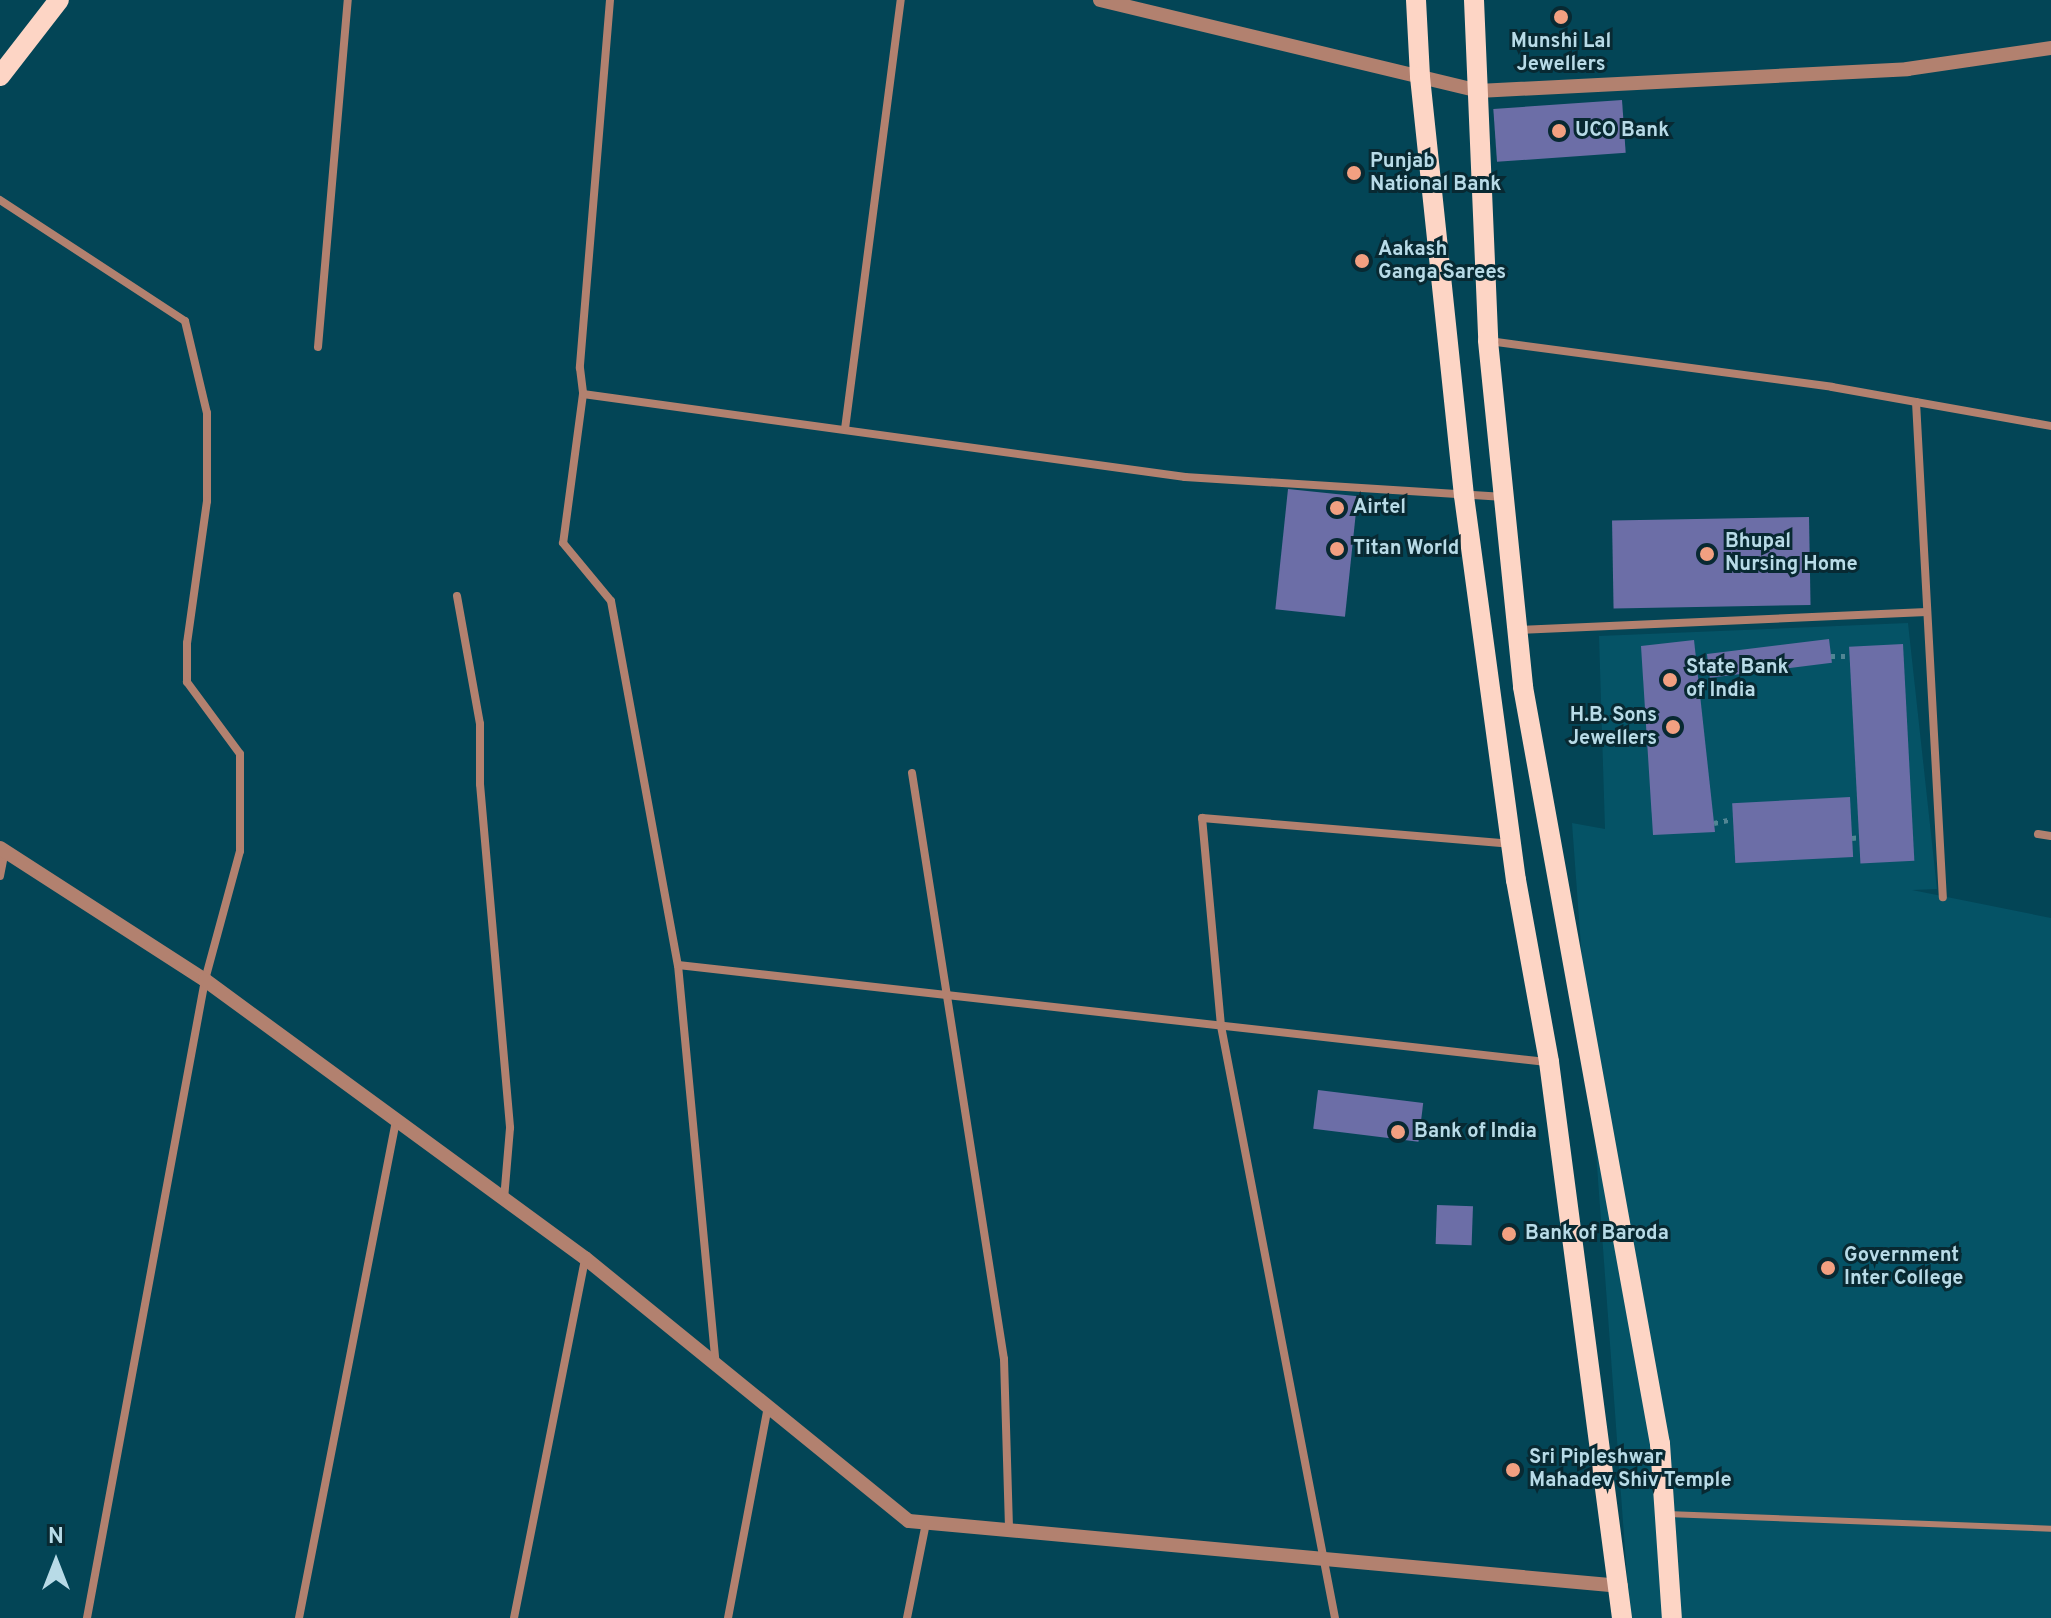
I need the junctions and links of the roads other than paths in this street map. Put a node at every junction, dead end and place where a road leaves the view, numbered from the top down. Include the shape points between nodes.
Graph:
1 (59, 0) edge
2 (348, 0) edge
3 (610, 0) edge
4 (901, 0) edge
5 (1100, 0) edge
6 (1416, 0) edge
7 (1474, 0) edge
8 (2051, 48) edge
9 (0, 76) edge
10 (1420, 77) junction
11 (1478, 91) junction
12 (0, 200) edge
13 (1488, 341) junction
14 (318, 347) dead end
15 (583, 394) junction
16 (1916, 402) junction
17 (2051, 426) edge
18 (845, 429) junction
19 (1464, 496) junction
20 (1506, 497) junction
21 (457, 596) dead end
22 (1927, 612) junction
23 (1517, 630) junction
24 (912, 773) dead end
25 (2038, 834) dead end
26 (2051, 836) edge
27 (1510, 844) junction
28 (2, 849) edge
29 (0, 876) edge
30 (1943, 897) dead end
31 (678, 965) junction
32 (205, 980) junction
33 (948, 995) junction
34 (1221, 1026) junction
35 (1549, 1062) junction
36 (396, 1121) junction
37 (504, 1203) junction
38 (585, 1258) junction
39 (717, 1365) junction
40 (768, 1407) junction
41 (1666, 1514) junction
42 (926, 1523) junction
43 (2051, 1529) edge
44 (1009, 1530) junction
45 (1320, 1556) junction
46 (1621, 1586) junction
47 (87, 1618) edge
48 (299, 1618) edge
49 (514, 1618) edge
50 (728, 1618) edge
51 (907, 1618) edge
52 (1335, 1618) edge
53 (1622, 1618) edge
54 (1672, 1618) edge

1 - 9 main road
2 - 14 street
3 - 15 street via 580,368
4 - 18 street
5 - 10 street
6 - 10 main road
7 - 11 main road
8 - 11 street via 1907,69
10 - 11 street
10 - 19 main road
11 - 13 main road
12 - 32 street via 185,321 207,413 207,501 187,643 187,682 240,754 243,804 240,851
13 - 16 street
13 - 20 main road
15 - 18 street
15 - 31 street via 563,543 611,601
16 - 17 street
16 - 22 street
18 - 19 street via 1185,477
19 - 20 street
19 - 27 main road
20 - 23 main road
21 - 37 street via 480,724 480,784 510,1128
22 - 23 street
22 - 30 street
23 - 41 main road via 1587,1063 1660,1444
24 - 33 street
25 - 26 street
27 - 34 street via 1202,818
27 - 35 main road
28 - 29 street
28 - 32 street
31 - 33 street
31 - 39 street
32 - 36 street
32 - 47 street
33 - 34 street
33 - 44 street via 1004,1359
34 - 35 street
34 - 45 street
35 - 46 main road
36 - 37 street
36 - 48 street
37 - 38 street
38 - 39 street
38 - 49 street
39 - 40 street
40 - 42 street via 909,1521
40 - 50 street
41 - 43 lane
41 - 54 main road
42 - 44 street
42 - 51 street
44 - 45 street
45 - 46 street
45 - 52 street
46 - 53 main road

